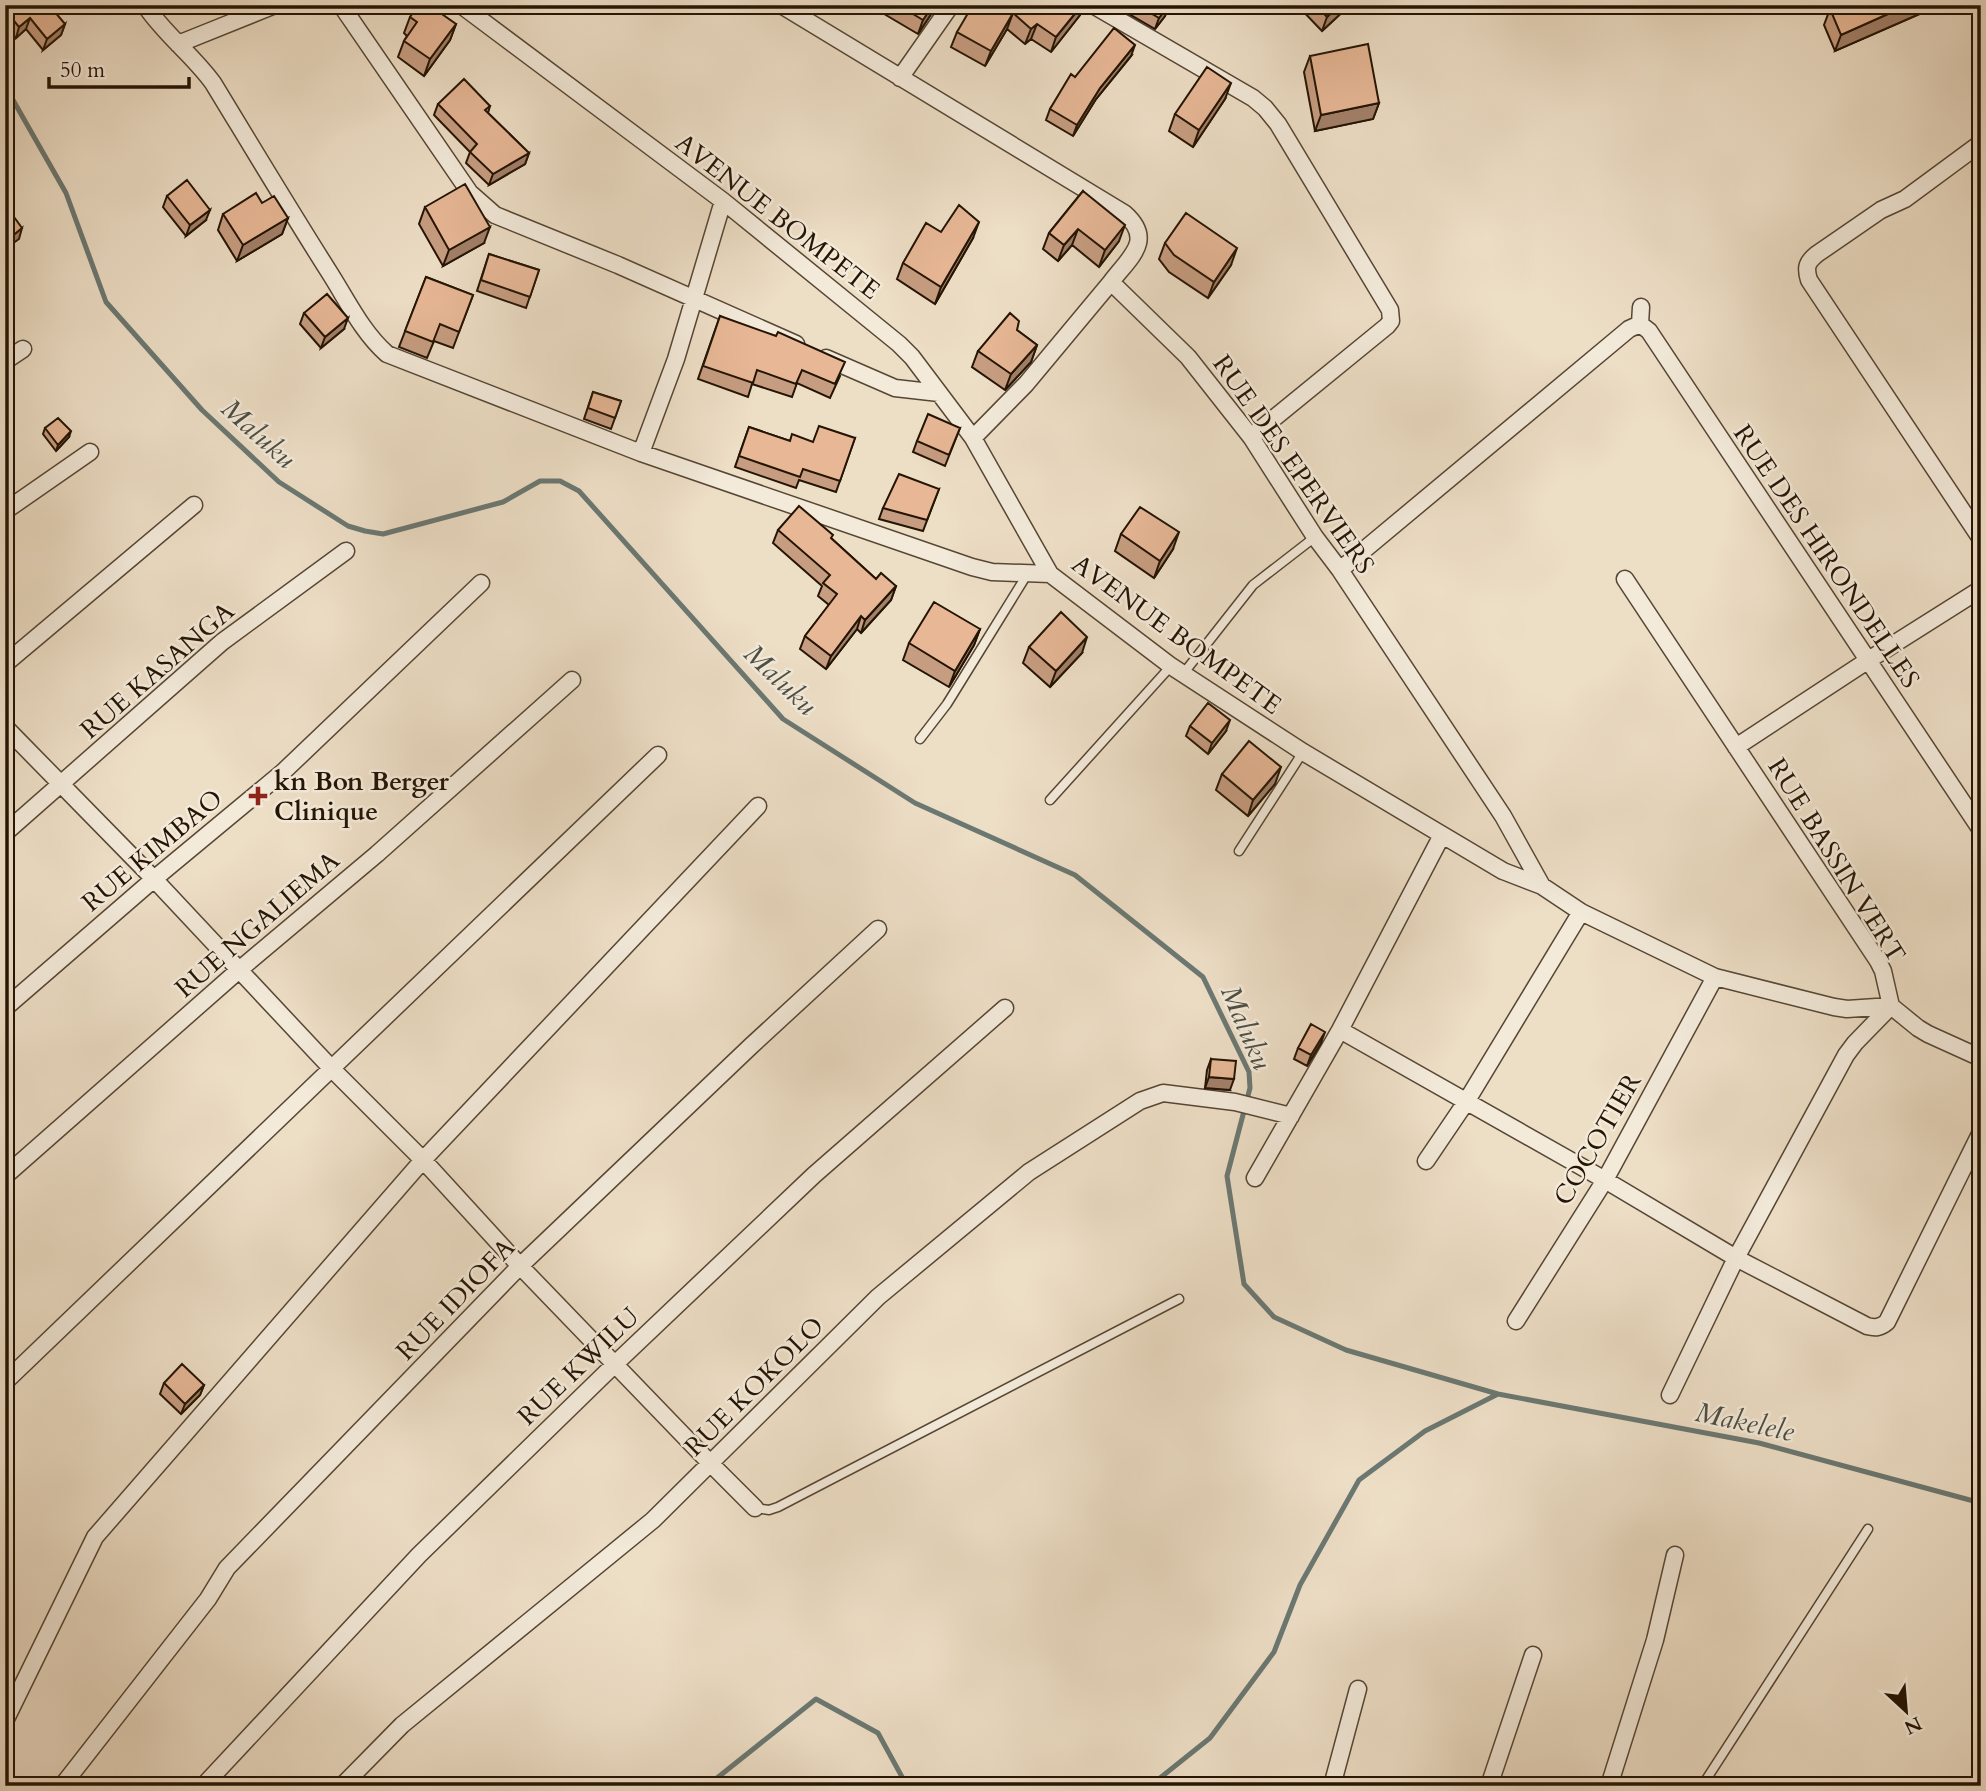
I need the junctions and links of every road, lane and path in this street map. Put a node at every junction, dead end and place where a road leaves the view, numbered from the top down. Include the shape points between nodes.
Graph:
1 (145, 5) edge
2 (275, 5) edge
3 (341, 5) edge
4 (461, 5) edge
5 (781, 5) edge
6 (951, 5) edge
7 (1093, 5) edge
8 (178, 44) junction
9 (900, 78) junction
10 (1981, 143) edge
11 (723, 201) junction
12 (1111, 282) junction
13 (694, 298) junction
14 (1641, 307) dead end
15 (1640, 324) junction
16 (23, 349) dead end
17 (5, 361) edge
18 (939, 393) junction
19 (1251, 437) junction
20 (973, 438) junction
21 (90, 452) dead end
22 (641, 453) junction
23 (194, 505) dead end
24 (5, 511) edge
25 (1315, 537) junction
26 (1981, 539) edge
27 (346, 551) dead end
28 (1340, 570) junction
29 (1028, 573) junction
30 (1050, 574) junction
31 (1625, 579) dead end
32 (481, 583) dead end
33 (1981, 589) edge
34 (1867, 661) junction
35 (5, 664) edge
36 (1177, 670) junction
37 (572, 680) dead end
38 (5, 727) edge
39 (920, 739) dead end
40 (1736, 747) junction
41 (1303, 752) junction
42 (658, 755) dead end
43 (61, 785) junction
44 (1050, 800) dead end
45 (758, 806) dead end
46 (1981, 830) edge
47 (5, 833) edge
48 (1442, 835) junction
49 (1239, 851) dead end
50 (154, 879) junction
51 (1542, 886) junction
52 (1581, 912) junction
53 (878, 929) dead end
54 (239, 970) junction
55 (1715, 977) junction
56 (1891, 1006) junction
57 (5, 1008) edge
58 (1005, 1008) dead end
59 (1339, 1030) junction
60 (1981, 1058) edge
61 (332, 1069) junction
62 (1466, 1102) junction
63 (1291, 1116) junction
64 (1981, 1132) edge
65 (423, 1160) junction
66 (1426, 1161) dead end
67 (5, 1177) edge
68 (1255, 1178) dead end
69 (1605, 1180) junction
70 (1736, 1258) junction
71 (520, 1266) junction
72 (1179, 1299) dead end
73 (1516, 1321) dead end
74 (615, 1364) junction
75 (5, 1382) edge
76 (1670, 1395) dead end
77 (710, 1464) junction
78 (755, 1508) joint
79 (1868, 1529) dead end
80 (1675, 1555) dead end
81 (1533, 1655) dead end
82 (1358, 1689) dead end
83 (5, 1721) edge
84 (207, 1782) dead end
85 (62, 1786) edge
86 (342, 1786) edge
87 (1332, 1786) edge
88 (1489, 1786) edge
89 (1609, 1786) edge
90 (1702, 1786) edge

1 - 8 street
2 - 8 street
3 - 13 street via 480,204 495,215
4 - 11 street, AVENUE BOMPETE
5 - 9 street
6 - 9 street
7 - 19 street via 1265,108 1390,310 1387,326
8 - 22 street via 213,83 380,348
9 - 12 street via 1135,223 1139,244
10 - 26 street via 1905,199 1817,254 1806,270
11 - 13 street
11 - 18 street, AVENUE BOMPETE via 899,344
12 - 19 street, RUE DES EPERVIERS via 1188,357
12 - 20 street via 1026,384
13 - 18 street via 887,385
13 - 22 street
14 - 15 street
15 - 28 street via 1629,328
15 - 34 street, RUE DES HIRONDELLES via 1649,331
16 - 17 street
18 - 20 street, AVENUE BOMPETE
19 - 25 street, RUE DES EPERVIERS
20 - 30 street, AVENUE BOMPETE
21 - 24 street
22 - 29 street via 972,567
23 - 35 street
25 - 28 street, RUE DES EPERVIERS
25 - 36 lane via 1253,585
27 - 43 street, RUE KASANGA via 222,642
28 - 51 street, RUE DES EPERVIERS via 1503,816
29 - 30 street
29 - 39 lane via 947,704
30 - 36 street, AVENUE BOMPETE
31 - 40 street, RUE BASSIN VERT
32 - 50 street, RUE KIMBAO via 274,780
33 - 34 street
34 - 40 street
34 - 46 street, RUE DES HIRONDELLES
36 - 41 street, AVENUE BOMPETE
36 - 44 lane
37 - 54 street, RUE NGALIEMA
38 - 43 street
40 - 56 street, RUE BASSIN VERT via 1878,961
41 - 48 street, AVENUE BOMPETE
41 - 49 lane
42 - 61 street
43 - 47 street, RUE KASANGA
43 - 50 street
45 - 65 street
48 - 51 street, AVENUE BOMPETE via 1515,877
48 - 59 street
50 - 54 street
50 - 57 street, RUE KIMBAO
51 - 52 street, AVENUE BOMPETE
52 - 55 street, AVENUE BOMPETE
52 - 62 street
53 - 71 street, RUE IDIOFA
54 - 61 street
54 - 67 street, RUE NGALIEMA
55 - 56 street, AVENUE BOMPETE via 1834,1007
55 - 69 street, COCOTIER
56 - 60 street via 1928,1034
56 - 70 street, RUE BASSIN VERT via 1846,1055
58 - 74 street, RUE KWILU via 814,1175
59 - 62 street
59 - 63 street
61 - 65 street
61 - 75 street
62 - 66 street
62 - 69 street
63 - 68 street
63 - 77 street, RUE KOKOLO via 1163,1093 1140,1101 1042,1163 878,1297
64 - 70 street via 1881,1327 1867,1326
65 - 71 street
65 - 83 street via 95,1537
69 - 70 street
69 - 73 street, COCOTIER
70 - 76 street, RUE BASSIN VERT
71 - 74 street
71 - 85 street, RUE IDIOFA via 227,1567 208,1599
72 - 78 lane via 778,1507
74 - 77 street
74 - 84 street, RUE KWILU via 419,1555
77 - 78 street
77 - 86 street, RUE KOKOLO via 653,1520 402,1725
79 - 90 lane
80 - 89 street via 1655,1640
81 - 88 street
82 - 87 street

